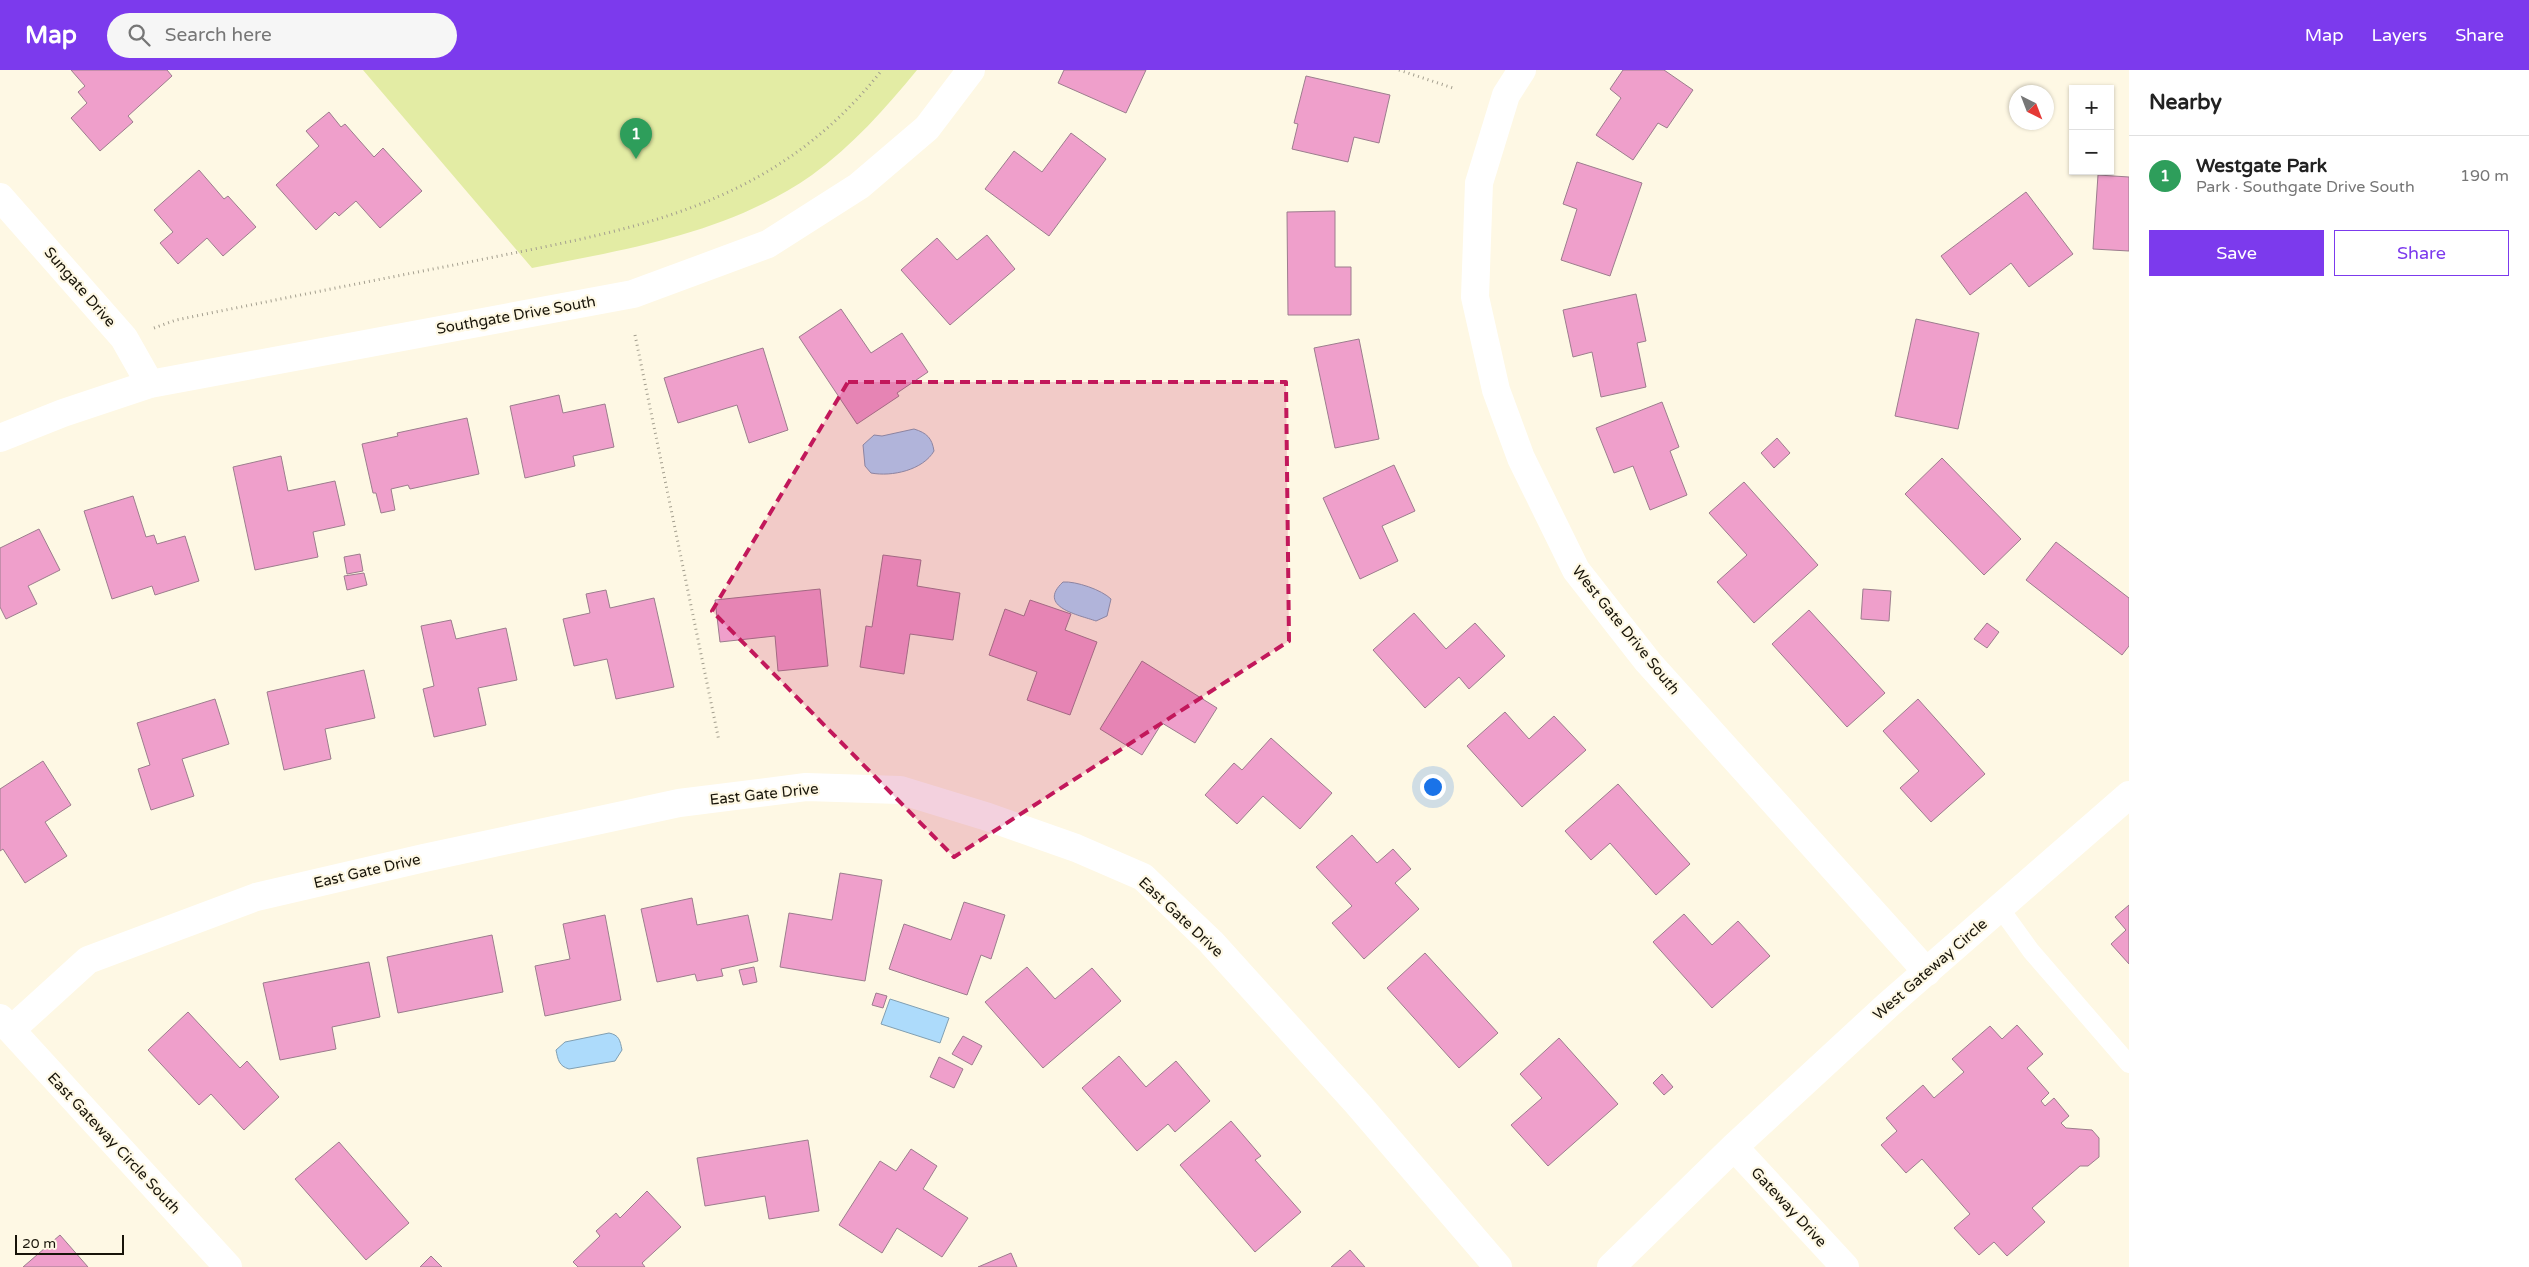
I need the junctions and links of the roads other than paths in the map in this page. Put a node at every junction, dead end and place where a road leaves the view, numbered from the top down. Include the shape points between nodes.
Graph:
1 (970, 70) edge
2 (1522, 70) edge
3 (0, 196) edge
4 (150, 384) junction
5 (0, 438) edge
6 (2129, 795) edge
7 (2000, 908) junction
8 (1927, 972) junction
9 (5, 1024) edge
10 (2129, 1064) edge
11 (1734, 1147) junction
12 (228, 1267) edge
13 (1498, 1267) edge
14 (1611, 1267) edge
15 (1845, 1267) edge

1 - 4 street, Southgate Drive South via 927,128 859,186 768,244 633,294
2 - 8 street, West Gate Drive South via 1506,96 1479,183 1476,297 1496,390 1521,458 1576,570 1648,662
3 - 4 street, Sungate Drive via 124,338
4 - 5 street, Southgate Drive South
6 - 7 street, West Gateway Circle
7 - 8 street, West Gateway Circle
7 - 10 lane via 2031,952
8 - 11 street, West Gateway Circle
9 - 12 street, East Gateway Circle South
9 - 13 street, East Gate Drive via 88,960 256,897 679,803 806,787 900,790 1067,845 1143,877 1211,942 1357,1103
11 - 14 street
11 - 15 street, Gateway Drive

